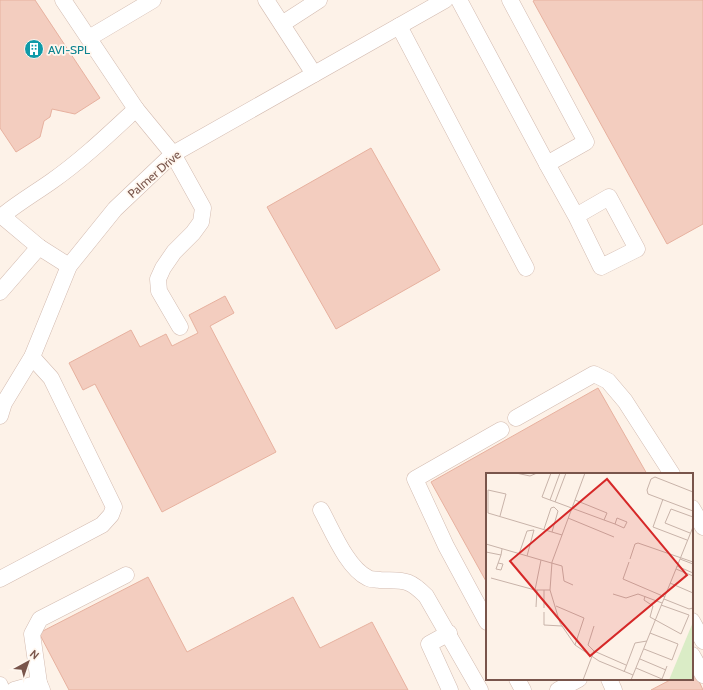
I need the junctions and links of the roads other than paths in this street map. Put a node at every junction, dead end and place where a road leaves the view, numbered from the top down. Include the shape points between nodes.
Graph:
1 (153, 0) edge
2 (266, 0) edge
3 (319, 0) edge
4 (445, 0) edge
5 (459, 0) edge
6 (510, 0) edge
7 (67, 1) edge
8 (282, 24) junction
9 (399, 26) junction
10 (89, 38) junction
11 (314, 74) junction
12 (136, 109) junction
13 (173, 154) junction
14 (547, 164) junction
15 (576, 216) dead end
16 (2, 221) edge
17 (38, 247) junction
18 (68, 266) junction
19 (526, 268) dead end
20 (0, 292) edge
21 (180, 327) dead end
22 (32, 357) junction
23 (0, 416) edge
24 (516, 418) dead end
25 (500, 430) dead end
26 (671, 473) edge
27 (321, 510) dead end
28 (693, 510) edge
29 (703, 527) edge
30 (126, 575) dead end
31 (0, 579) edge
32 (703, 613) edge
33 (693, 619) edge
34 (486, 620) edge
35 (693, 622) edge
36 (449, 633) junction
37 (703, 641) edge
38 (693, 657) edge
39 (703, 675) edge
40 (518, 680) edge
41 (577, 680) edge
42 (609, 680) edge
43 (0, 685) edge
44 (40, 687) edge
45 (1, 690) edge
46 (14, 690) edge
47 (450, 690) edge
48 (480, 690) edge
49 (523, 690) edge
50 (558, 690) edge
51 (614, 690) edge

1 - 10 street
2 - 8 street
3 - 8 street
4 - 9 street, Palmer Drive
5 - 14 street
6 - 14 street via 586,142
7 - 10 street
8 - 11 street
9 - 11 street, Palmer Drive
9 - 19 street
10 - 12 street
11 - 13 street, Palmer Drive
12 - 13 street
12 - 16 street via 95,147 52,181 17,203
13 - 18 street, Palmer Drive via 115,209
13 - 21 street via 203,208 201,222 174,252 158,280 159,290
14 - 15 street
16 - 17 street
17 - 18 street
17 - 20 street
18 - 22 street, Palmer Drive
22 - 23 street, Palmer Drive via 4,403
22 - 31 street via 51,378 114,507 102,525
24 - 26 street via 594,374 608,381 625,401
25 - 34 street via 415,479 446,546
27 - 36 street via 344,553 359,572 369,579 406,580 417,586
28 - 29 street
30 - 44 street via 40,619 32,634
32 - 33 street
35 - 37 street
36 - 47 street via 429,644
36 - 48 street
38 - 39 street
40 - 49 street
41 - 50 street
42 - 51 street
43 - 45 street
44 - 46 street

